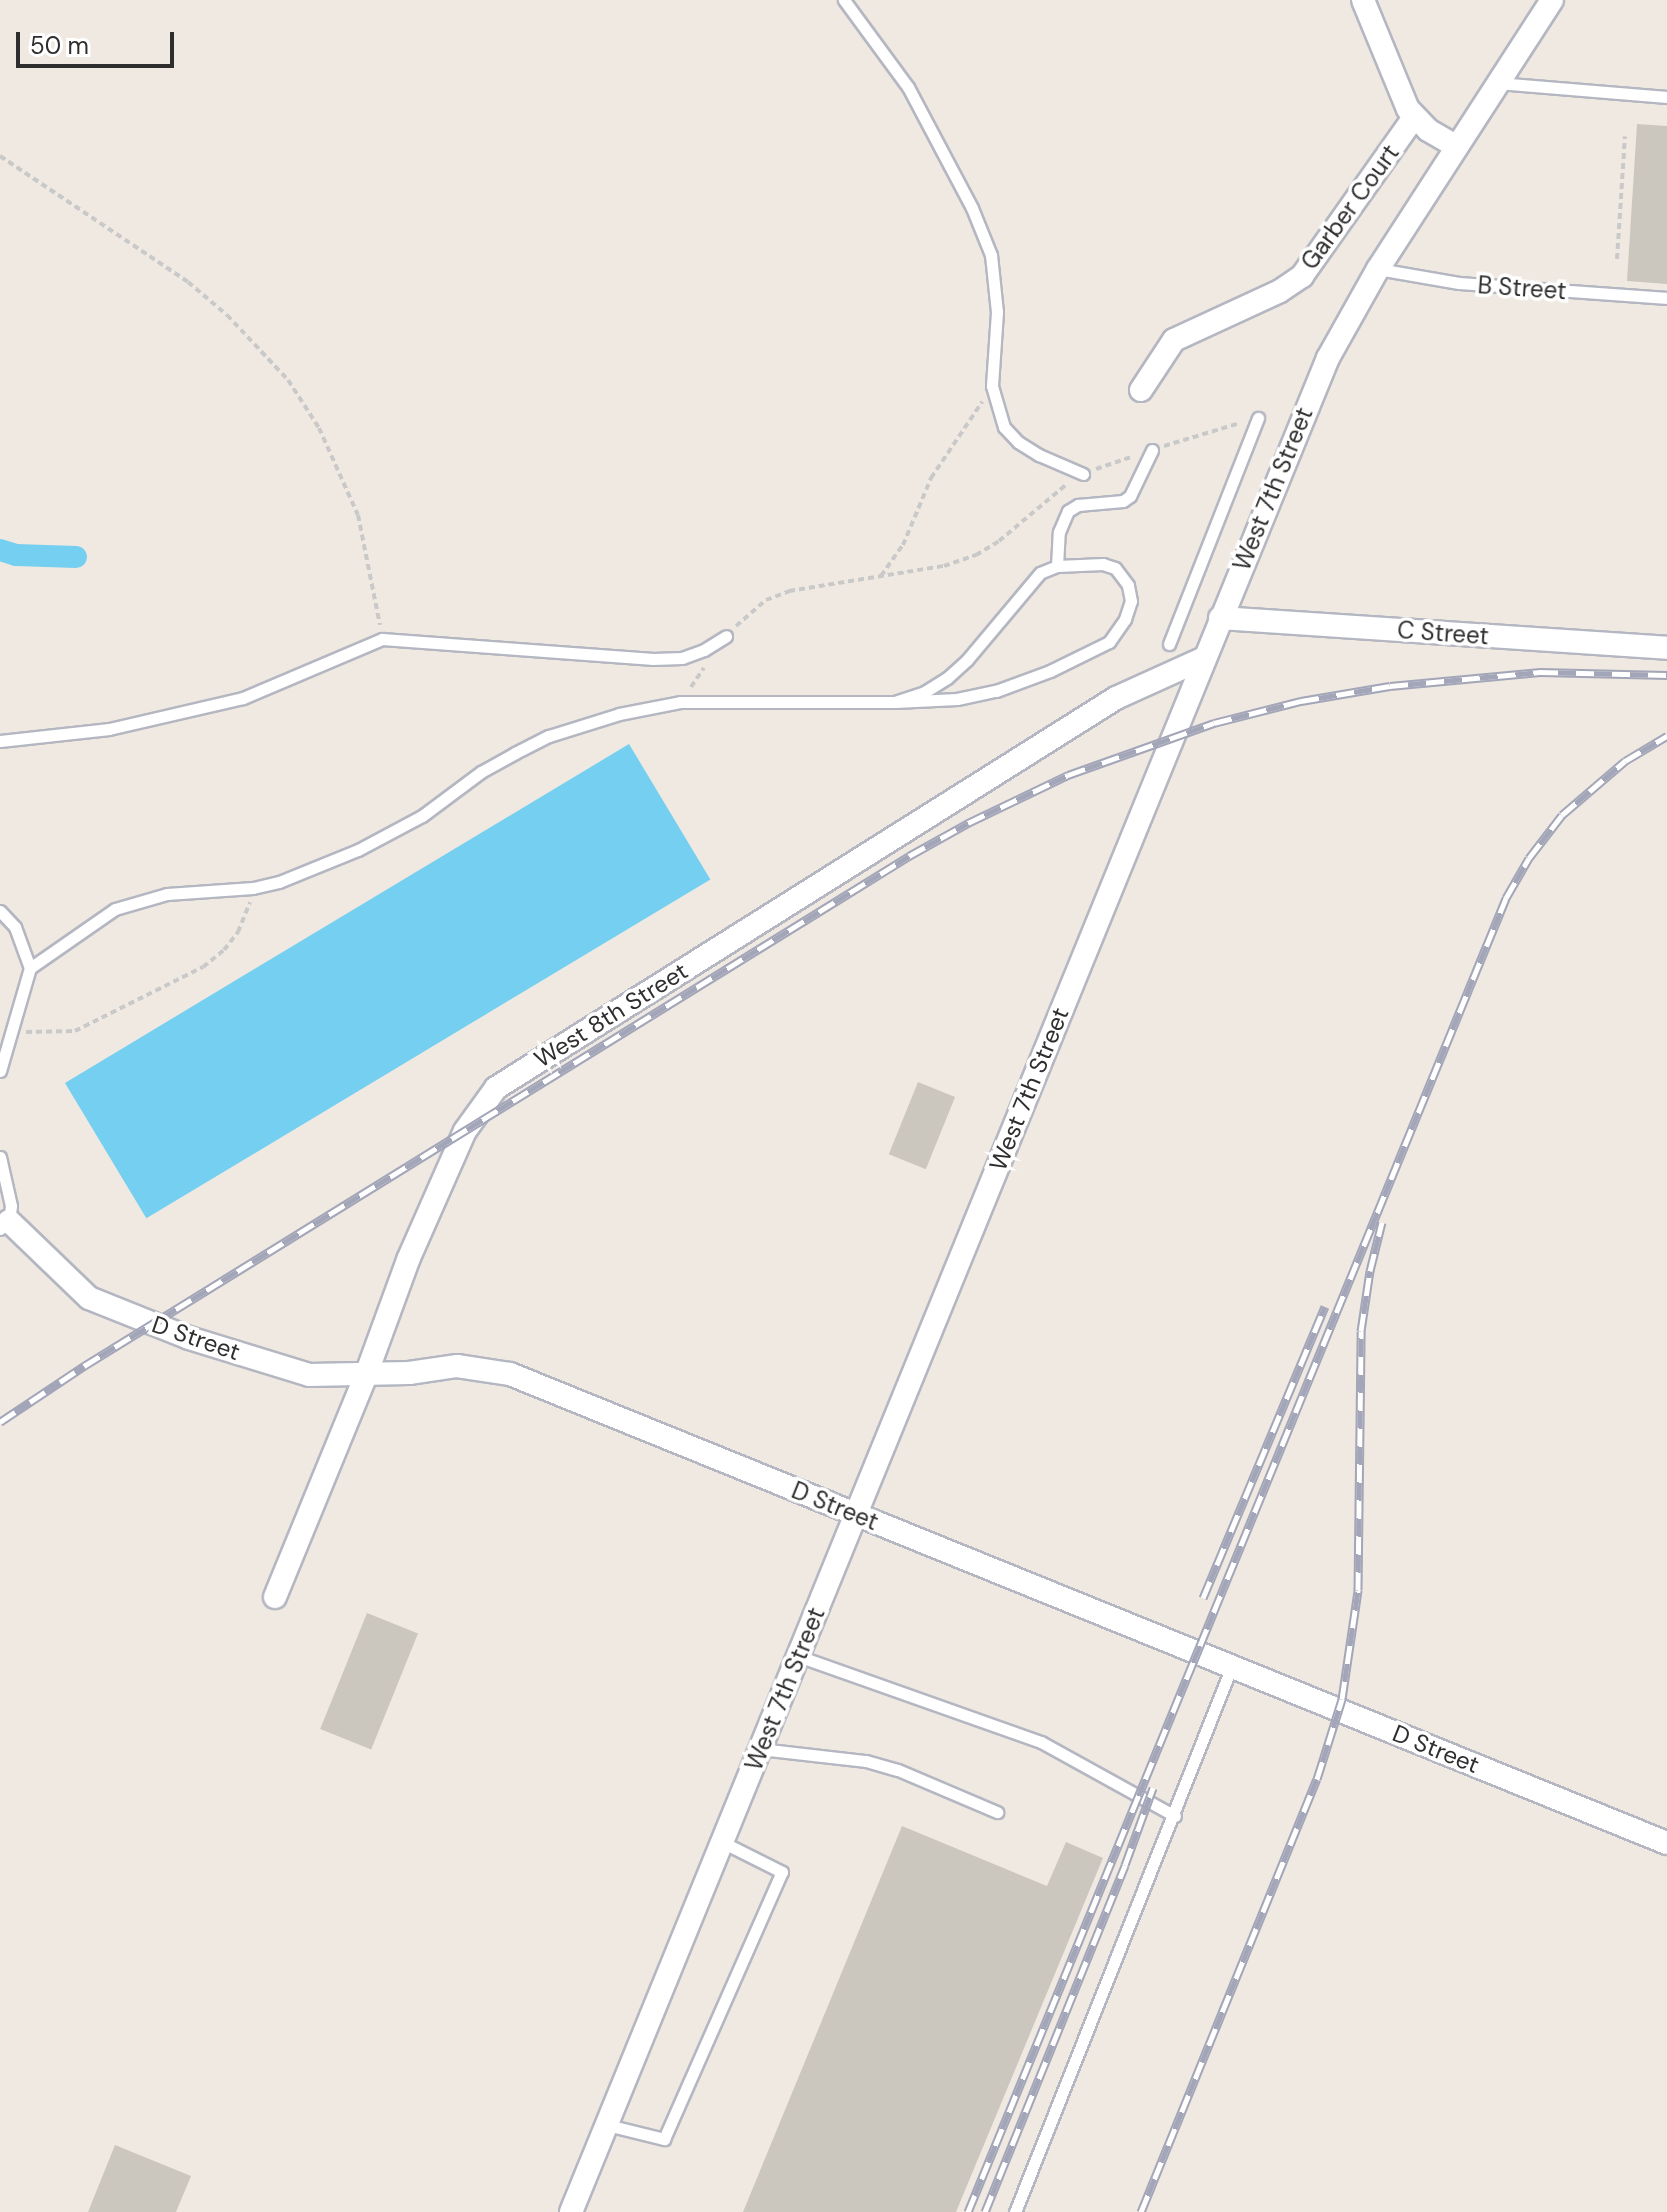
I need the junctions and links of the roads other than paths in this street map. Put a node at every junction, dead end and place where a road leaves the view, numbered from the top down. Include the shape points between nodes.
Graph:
1 (844, 0) edge
2 (1363, 0) edge
3 (1552, 0) edge
4 (1497, 83) junction
5 (1667, 97) edge
6 (1414, 117) junction
7 (1456, 146) junction
8 (1378, 269) junction
9 (1667, 298) edge
10 (1141, 390) dead end
11 (1258, 418) road end
12 (1152, 450) road end
13 (1083, 474) road end
14 (1057, 566) junction
15 (1220, 618) junction
16 (726, 636) road end
17 (1169, 644) dead end
18 (1667, 648) edge
19 (1204, 658) junction
20 (895, 702) junction
21 (0, 741) edge
22 (0, 911) edge
23 (30, 968) junction
24 (0, 1071) edge
25 (0, 1157) edge
26 (5, 1225) edge
27 (366, 1375) junction
28 (856, 1514) junction
29 (275, 1597) dead end
30 (798, 1656) junction
31 (1232, 1666) junction
32 (760, 1749) junction
33 (997, 1812) dead end
34 (1175, 1816) junction
35 (722, 1842) junction
36 (1667, 1843) edge
37 (607, 2125) junction
38 (571, 2212) edge
39 (1015, 2212) edge

1 - 13 lane via 908,87 991,255 997,312 992,386 1004,427 1039,455
2 - 6 street
3 - 4 street, West 7th Street
4 - 5 lane
4 - 7 street, West 7th Street
6 - 7 street
6 - 10 street, Garber Court via 1302,276 1174,340
7 - 8 street, West 7th Street
8 - 9 lane, B Street via 1459,283
8 - 15 street, West 7th Street via 1328,358
11 - 17 lane
12 - 14 lane via 1130,496 1068,511 1059,532
14 - 20 lane via 1040,573 947,678
14 - 20 lane via 1103,564 1115,568 1128,585 1131,601 1125,619 1109,642 996,691
15 - 18 street, C Street
15 - 19 street, West 7th Street
16 - 21 lane via 682,658 653,659 382,639 243,698 109,729
19 - 27 street, West 8th Street via 1116,698 496,1088 451,1161
19 - 28 street, West 7th Street
20 - 23 lane via 680,702 583,724 481,772 385,836 279,882 167,894 115,909
22 - 23 lane via 15,927
23 - 24 lane
25 - 26 lane via 8,1191
26 - 27 street, D Street via 89,1298 189,1338 309,1375
27 - 28 street, D Street via 457,1366 498,1371
27 - 29 street, West 8th Street
28 - 30 street, West 7th Street
28 - 31 street, D Street
30 - 32 street, West 7th Street
30 - 34 lane via 1041,1742
31 - 34 lane
31 - 36 street, D Street
32 - 33 lane via 866,1761
32 - 35 street, West 7th Street
34 - 39 lane
35 - 37 street, West 7th Street
35 - 37 lane via 782,1872 664,2139
37 - 38 street, West 7th Street

